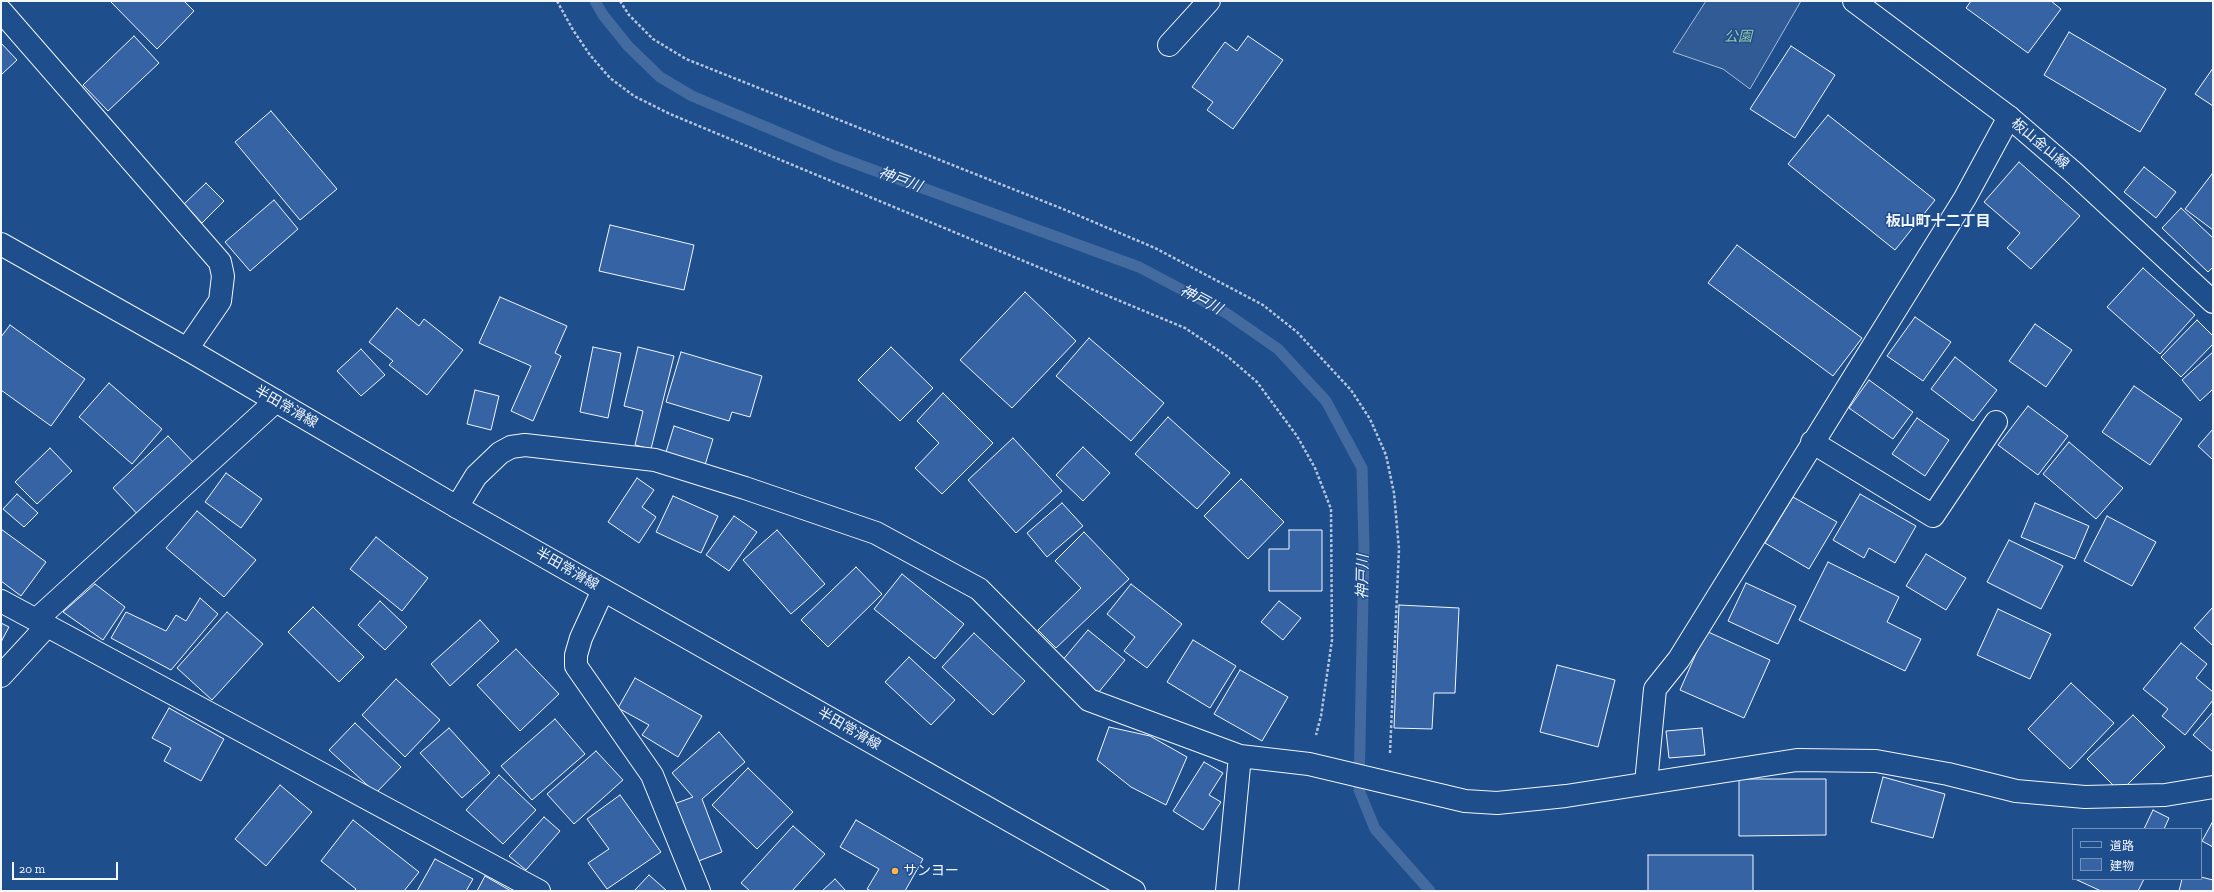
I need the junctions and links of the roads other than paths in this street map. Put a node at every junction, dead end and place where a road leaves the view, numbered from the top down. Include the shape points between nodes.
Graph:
1 (1209, 1) edge
2 (1854, 1) edge
3 (1, 11) edge
4 (1169, 45) dead end
5 (2009, 117) junction
6 (1, 244) edge
7 (2213, 302) edge
8 (187, 349) junction
9 (276, 401) junction
10 (1996, 422) dead end
11 (1812, 442) junction
12 (457, 507) junction
13 (603, 590) junction
14 (1, 601) edge
15 (42, 623) junction
16 (1, 676) edge
17 (1240, 756) junction
18 (2213, 772) edge
19 (1646, 783) junction
20 (2206, 788) edge
21 (539, 891) edge
22 (699, 891) edge
23 (1134, 891) edge
24 (1226, 891) edge

1 - 4 street
2 - 5 street, 板山金山線
3 - 8 street via 220,262 224,276 220,301
5 - 7 street, 板山金山線 via 2073,172
5 - 11 street via 1965,198
6 - 8 street, 半田常滑線
8 - 9 street, 半田常滑線
9 - 12 street, 半田常滑線
9 - 15 street
10 - 11 street via 1933,516
11 - 19 street via 1679,658 1656,689
12 - 13 street, 半田常滑線
12 - 17 street via 476,476 500,453 511,447 524,445 655,460 745,488 876,533 979,589 1089,700
13 - 22 street via 582,638 576,655 576,666 652,775
13 - 23 street, 半田常滑線
14 - 15 street
15 - 16 street
15 - 21 street
17 - 19 street via 1319,766 1465,801 1497,803 1566,796
17 - 24 street
18 - 20 street
19 - 20 street via 1796,760 1876,761 1948,774 2024,792 2086,797 2165,795

